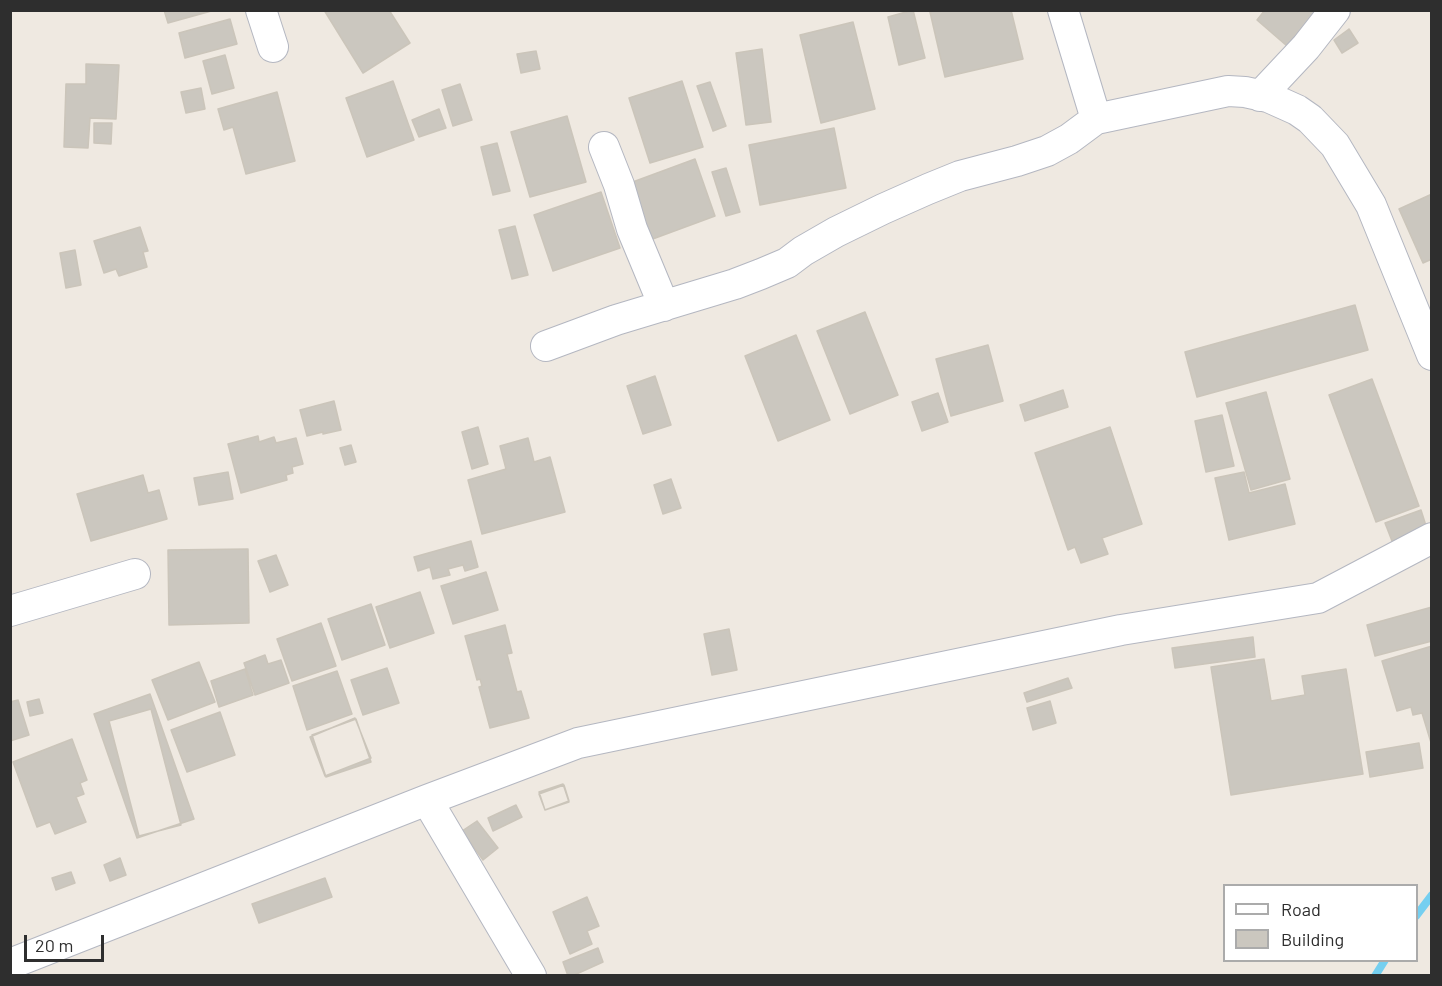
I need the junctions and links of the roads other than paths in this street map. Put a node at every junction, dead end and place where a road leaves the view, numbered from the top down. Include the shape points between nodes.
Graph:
1 (261, 10) edge
2 (1063, 10) edge
3 (1335, 10) edge
4 (273, 47) dead end
5 (1260, 96) junction
6 (1096, 120) junction
7 (604, 147) dead end
8 (664, 306) junction
9 (546, 346) dead end
10 (1431, 356) edge
11 (1431, 538) edge
12 (135, 574) dead end
13 (10, 611) edge
14 (427, 800) junction
15 (10, 964) edge
16 (531, 975) edge

1 - 4 street
2 - 6 street
3 - 5 street
5 - 6 street via 1228,91
5 - 10 street via 1304,114 1335,145 1371,205
6 - 8 street via 1047,151 960,176 892,205 803,250 787,263
7 - 8 street
8 - 9 street
11 - 14 street via 1318,598 1122,630 578,743
12 - 13 street
14 - 15 street
14 - 16 street

